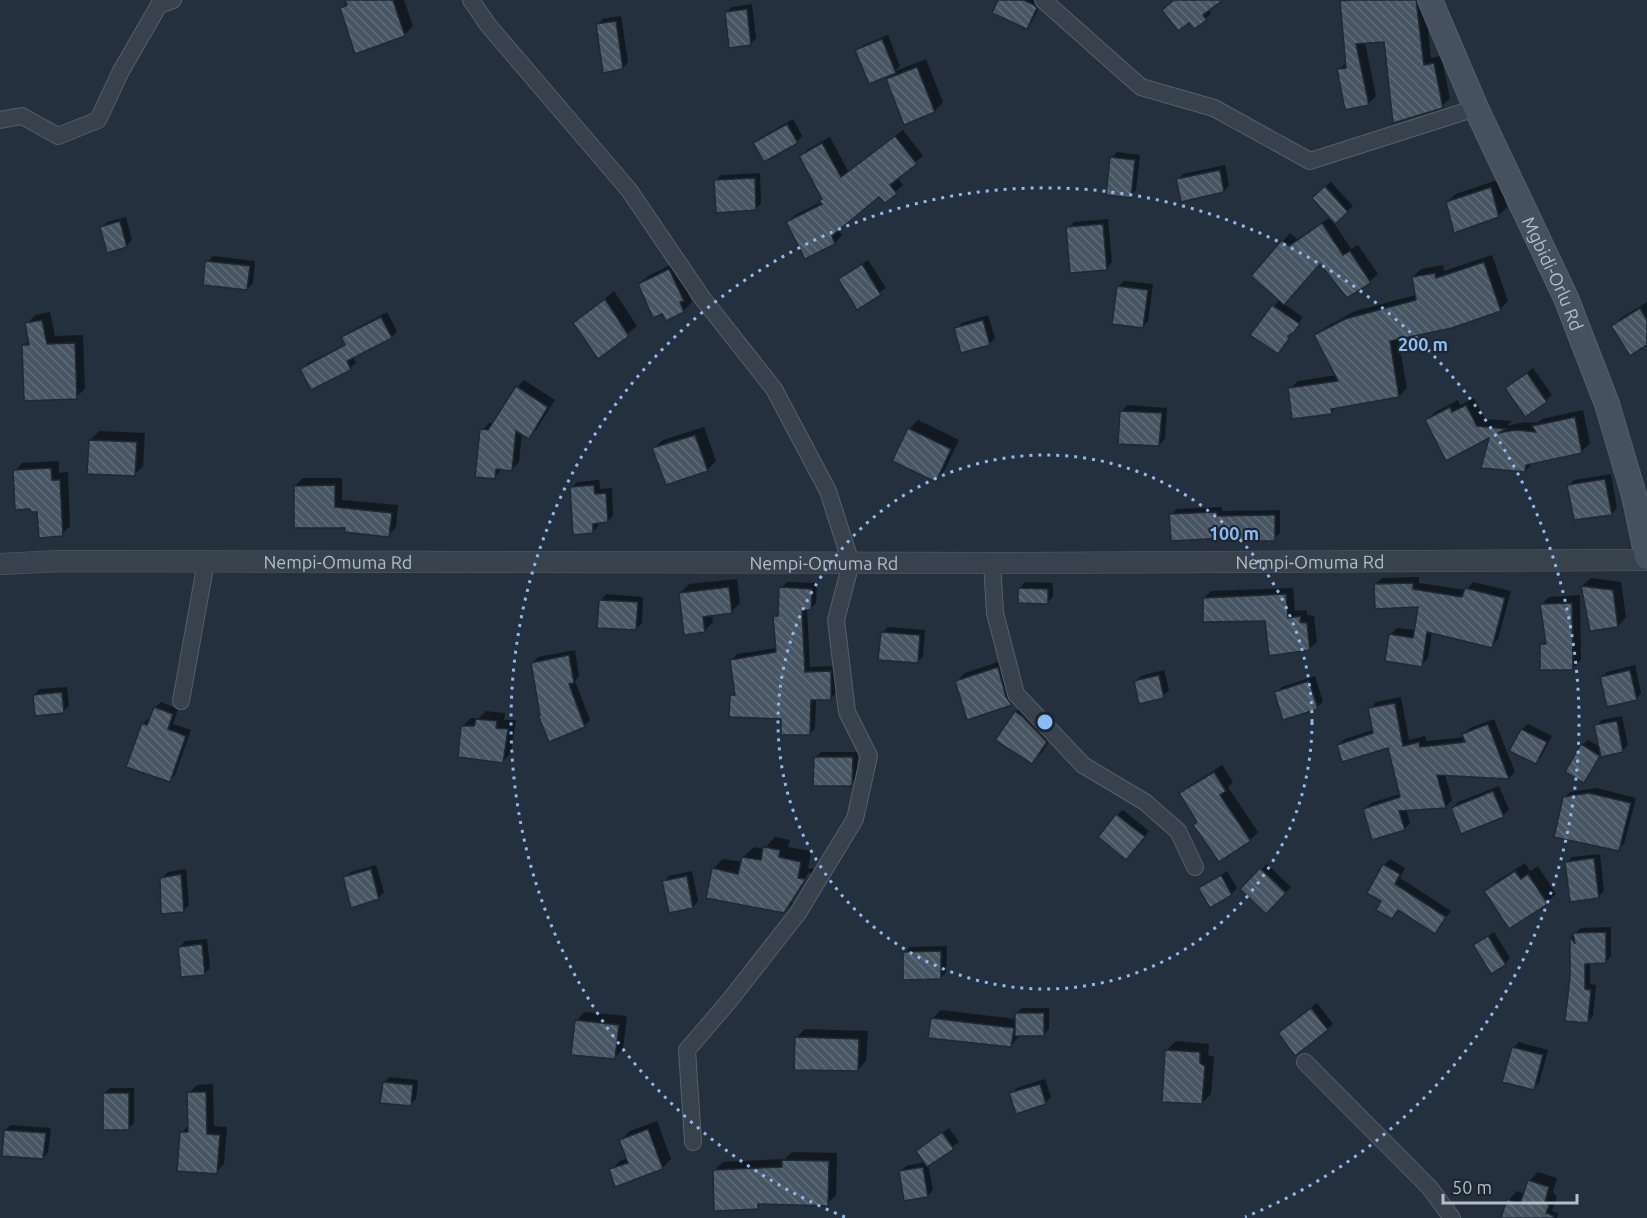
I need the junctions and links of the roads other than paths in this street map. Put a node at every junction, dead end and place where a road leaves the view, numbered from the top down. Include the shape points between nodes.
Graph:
1 (173, 0) edge
2 (471, 0) edge
3 (1043, 0) edge
4 (1430, 0) edge
5 (1476, 108) junction
6 (0, 120) edge
7 (1647, 559) edge
8 (206, 561) junction
9 (851, 563) junction
10 (992, 563) junction
11 (0, 564) edge
12 (181, 701) dead end
13 (1195, 867) dead end
14 (1305, 1062) dead end
15 (693, 1143) dead end
16 (1452, 1218) edge

1 - 6 street via 159,5 98,120 58,136 22,116
2 - 9 street via 629,190 703,299 774,389 828,491
3 - 5 street via 1141,87 1214,108 1310,161
4 - 5 main road, Mgbidi-Orlu Rd
5 - 7 main road, Mgbidi-Orlu Rd via 1566,298 1607,404 1634,495
7 - 10 street, Nempi-Omuma Rd
8 - 9 street, Nempi-Omuma Rd
8 - 11 street, Nempi-Omuma Rd
8 - 12 street
9 - 10 street, Nempi-Omuma Rd
9 - 15 street via 836,620 847,712 869,756 855,819 798,913 687,1050
10 - 13 street via 995,613 1016,694 1083,765 1145,802 1178,831
14 - 16 street via 1430,1188

